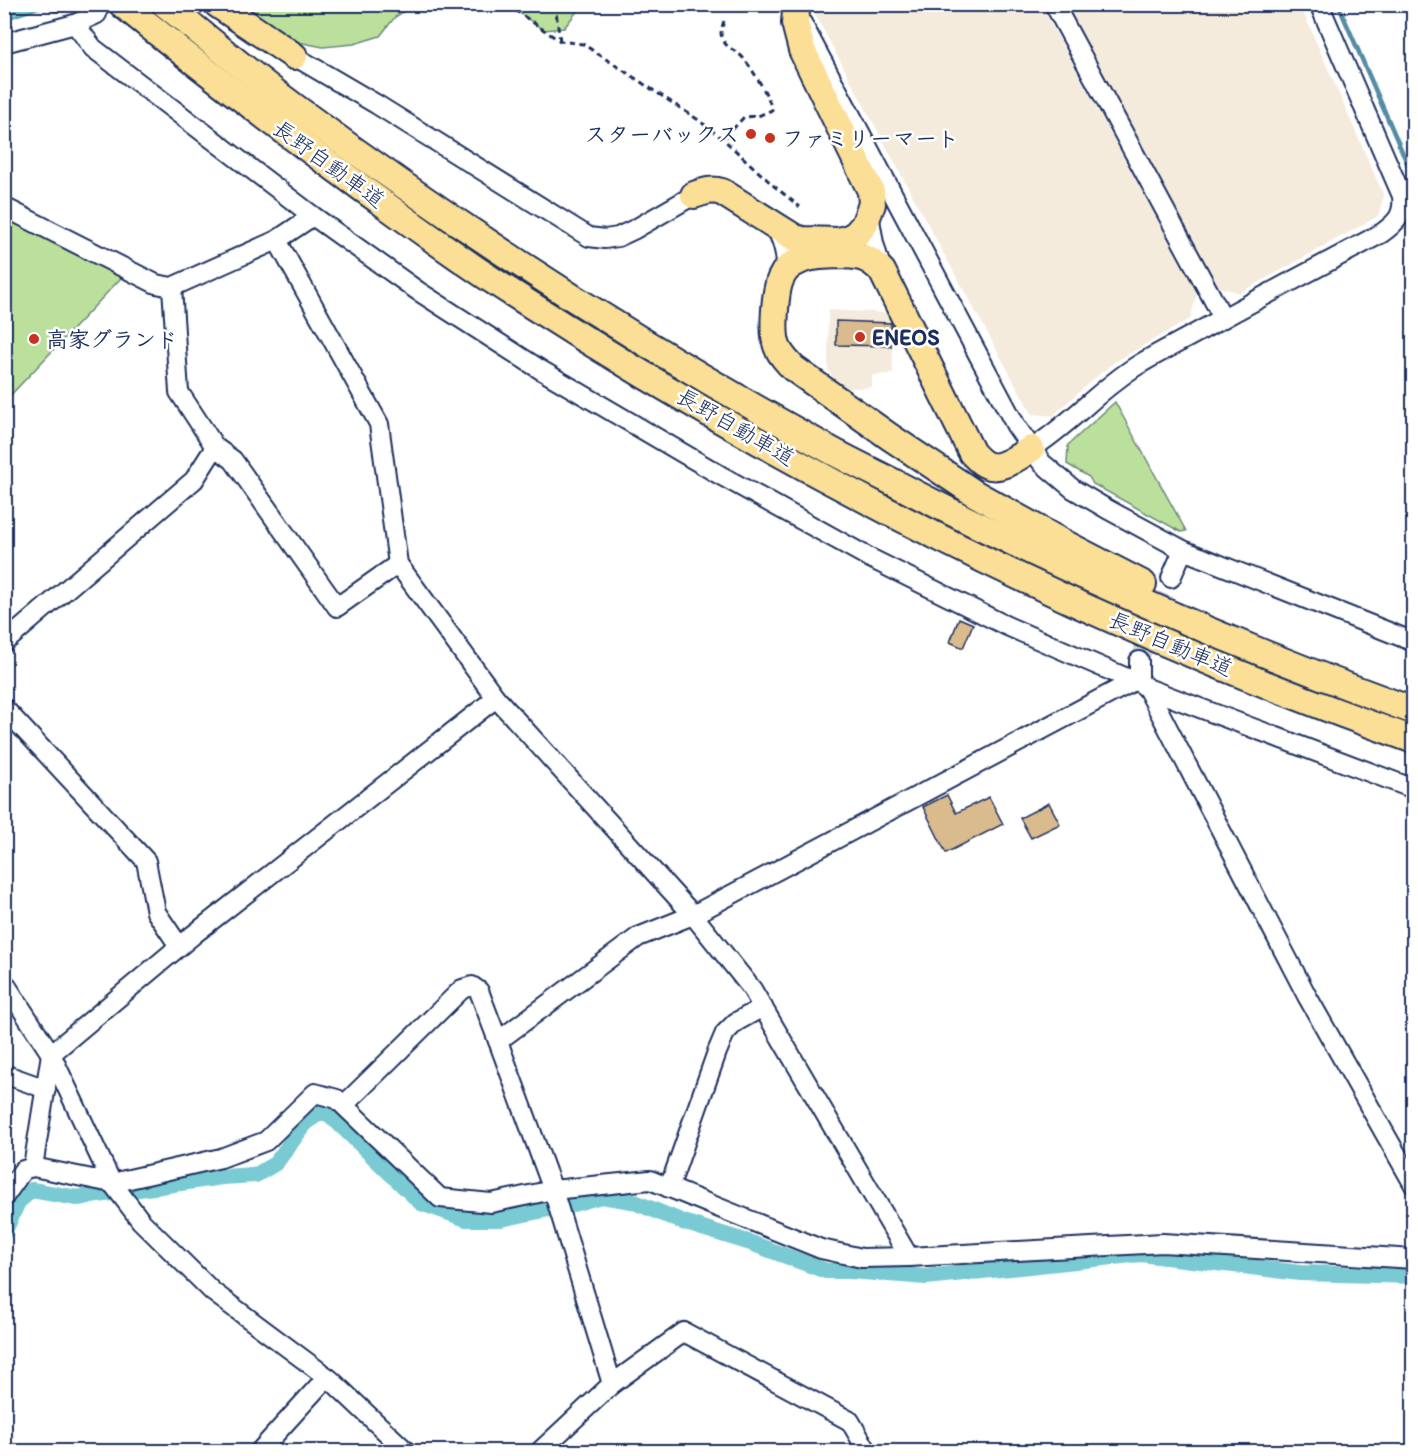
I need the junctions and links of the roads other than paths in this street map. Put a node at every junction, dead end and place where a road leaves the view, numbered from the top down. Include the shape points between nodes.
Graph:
1 (122, 4) edge
2 (165, 4) edge
3 (217, 4) edge
4 (1054, 4) edge
5 (1319, 4) edge
6 (795, 8) edge
7 (97, 14) dead end
8 (75, 24) junction
9 (4, 43) edge
10 (294, 56) joint
11 (694, 195) joint
12 (4, 207) edge
13 (869, 214) junction
14 (313, 216) junction
15 (774, 226) junction
16 (277, 240) junction
17 (787, 268) junction
18 (882, 271) junction
19 (172, 286) junction
20 (1223, 318) junction
21 (215, 447) junction
22 (1031, 449) junction
23 (1183, 550) junction
24 (398, 564) junction
25 (1171, 578) tunnel mouth
26 (1413, 642) edge
27 (4, 643) edge
28 (1139, 661) tunnel mouth
29 (1140, 684) junction
30 (496, 698) junction
31 (1404, 707) edge
32 (4, 708) edge
33 (1413, 740) edge
34 (1413, 789) edge
35 (693, 915) junction
36 (179, 946) junction
37 (4, 982) edge
38 (763, 1007) junction
39 (498, 1041) junction
40 (51, 1054) junction
41 (4, 1074) edge
42 (46, 1089) junction
43 (344, 1105) junction
44 (33, 1167) junction
45 (112, 1183) junction
46 (1413, 1185) edge
47 (669, 1188) junction
48 (553, 1190) junction
49 (4, 1197) edge
50 (909, 1257) junction
51 (1413, 1259) edge
52 (327, 1377) junction
53 (612, 1384) junction
54 (259, 1452) edge
55 (407, 1452) edge
56 (539, 1452) edge
57 (868, 1452) edge

1 - 33 highway, 長野自動車道 via 278,127 494,281 818,475 947,542 1136,629 1260,682
2 - 31 highway, 長野自動車道 via 294,106 512,259 833,451 961,517 1156,608
3 - 10 highway
4 - 20 street
5 - 20 street via 1403,206 1394,224 1382,233
6 - 13 highway via 802,50 871,191
6 - 22 street via 1011,418
7 - 8 street
8 - 9 street
8 - 14 street via 93,48
10 - 11 street via 589,237 618,237
11 - 15 highway via 714,189 722,192
12 - 19 street via 156,284
13 - 15 highway via 856,234 838,241 803,240
13 - 18 street
14 - 16 street
14 - 29 street via 418,291 540,370 720,475 880,563 1008,626
15 - 17 street via 783,243
16 - 19 street
16 - 24 street via 379,424
17 - 18 highway via 804,258 851,255 864,257
17 - 31 highway via 778,289 774,335 777,346 793,368 822,389 974,493 1058,540 1138,582 1278,643
18 - 22 highway via 972,453 987,465 996,466
19 - 21 street via 179,392
20 - 22 street via 1137,366
21 - 24 street via 233,460 337,607
21 - 27 street via 194,480
22 - 23 street via 1073,489
23 - 25 street
23 - 26 street
24 - 30 street
28 - 29 street
29 - 34 street
29 - 35 street
29 - 46 street
30 - 35 street
30 - 36 street
32 - 36 street via 146,861 156,912
35 - 38 street
35 - 39 street via 638,937
36 - 40 street
37 - 40 street
38 - 47 street via 725,1033
38 - 50 street
39 - 43 street via 479,991 472,986 462,989
39 - 48 street
40 - 42 street
40 - 45 street
41 - 42 street
42 - 44 street
43 - 45 street via 315,1093 266,1141 221,1158
43 - 48 street via 440,1198 491,1203
44 - 45 street
44 - 49 street via 23,1170
45 - 52 street via 141,1221 213,1292
47 - 48 street via 650,1180
47 - 50 street via 821,1249 862,1258
48 - 53 street
50 - 51 street via 1163,1243
52 - 54 street
52 - 55 street
53 - 56 street
53 - 57 street via 684,1332 850,1421

